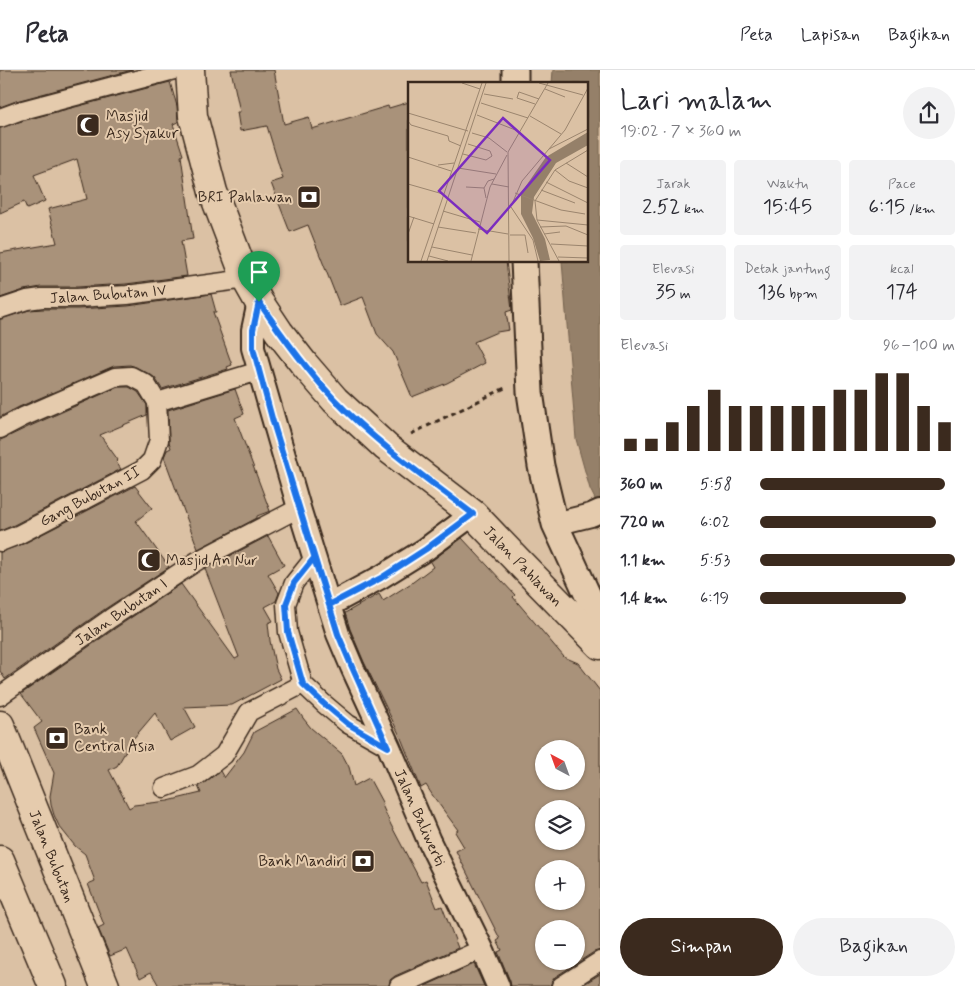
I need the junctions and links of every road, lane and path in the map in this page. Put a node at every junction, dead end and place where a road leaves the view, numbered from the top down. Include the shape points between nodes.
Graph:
1 (174, 70) edge
2 (190, 70) edge
3 (0, 118) edge
4 (524, 262) edge
5 (253, 291) junction
6 (0, 308) edge
7 (259, 371) junction
8 (529, 376) junction
9 (157, 402) junction
10 (0, 429) edge
11 (386, 447) junction
12 (299, 508) junction
13 (595, 513) edge
14 (473, 514) junction
15 (555, 524) junction
16 (0, 542) edge
17 (314, 558) junction
18 (329, 605) junction
19 (600, 622) edge
20 (600, 645) edge
21 (303, 684) junction
22 (0, 696) edge
23 (0, 725) edge
24 (388, 747) junction
25 (164, 788) dead end
26 (0, 860) edge
27 (482, 949) junction
28 (600, 961) edge
29 (47, 984) edge
30 (105, 986) edge
31 (399, 986) edge
32 (498, 986) edge
33 (561, 986) edge

1 - 3 street
2 - 5 main road, Jalan Pahlawan via 194,116 205,164
4 - 8 main road
5 - 6 street, Jalan Bubutan IV via 34,299
5 - 7 street, Jalan Baliwerti via 253,348
5 - 11 main road, Jalan Pahlawan via 304,364 335,400
7 - 9 street
7 - 12 street, Jalan Baliwerti
8 - 11 path
8 - 15 main road via 541,466
9 - 10 street via 146,384 131,376 115,377
9 - 16 street, Gang Bubutan II via 158,440 152,460 142,470
11 - 14 main road, Jalan Pahlawan
12 - 17 street, Jalan Baliwerti
12 - 22 street, Jalan Bubutan I via 197,561
13 - 15 street
14 - 18 street via 381,578
14 - 20 main road, Jalan Pahlawan
15 - 19 main road
17 - 18 street, Jalan Baliwerti
17 - 21 street via 294,583 286,604 288,632
18 - 24 street, Jalan Baliwerti via 338,634
21 - 24 street via 348,724
21 - 25 street via 249,712 224,755 198,775
23 - 30 main road, Jalan Bubutan
24 - 27 street, Jalan Baliwerti
26 - 29 main road
27 - 31 street
27 - 32 street, Jalan Baliwerti
28 - 33 street

